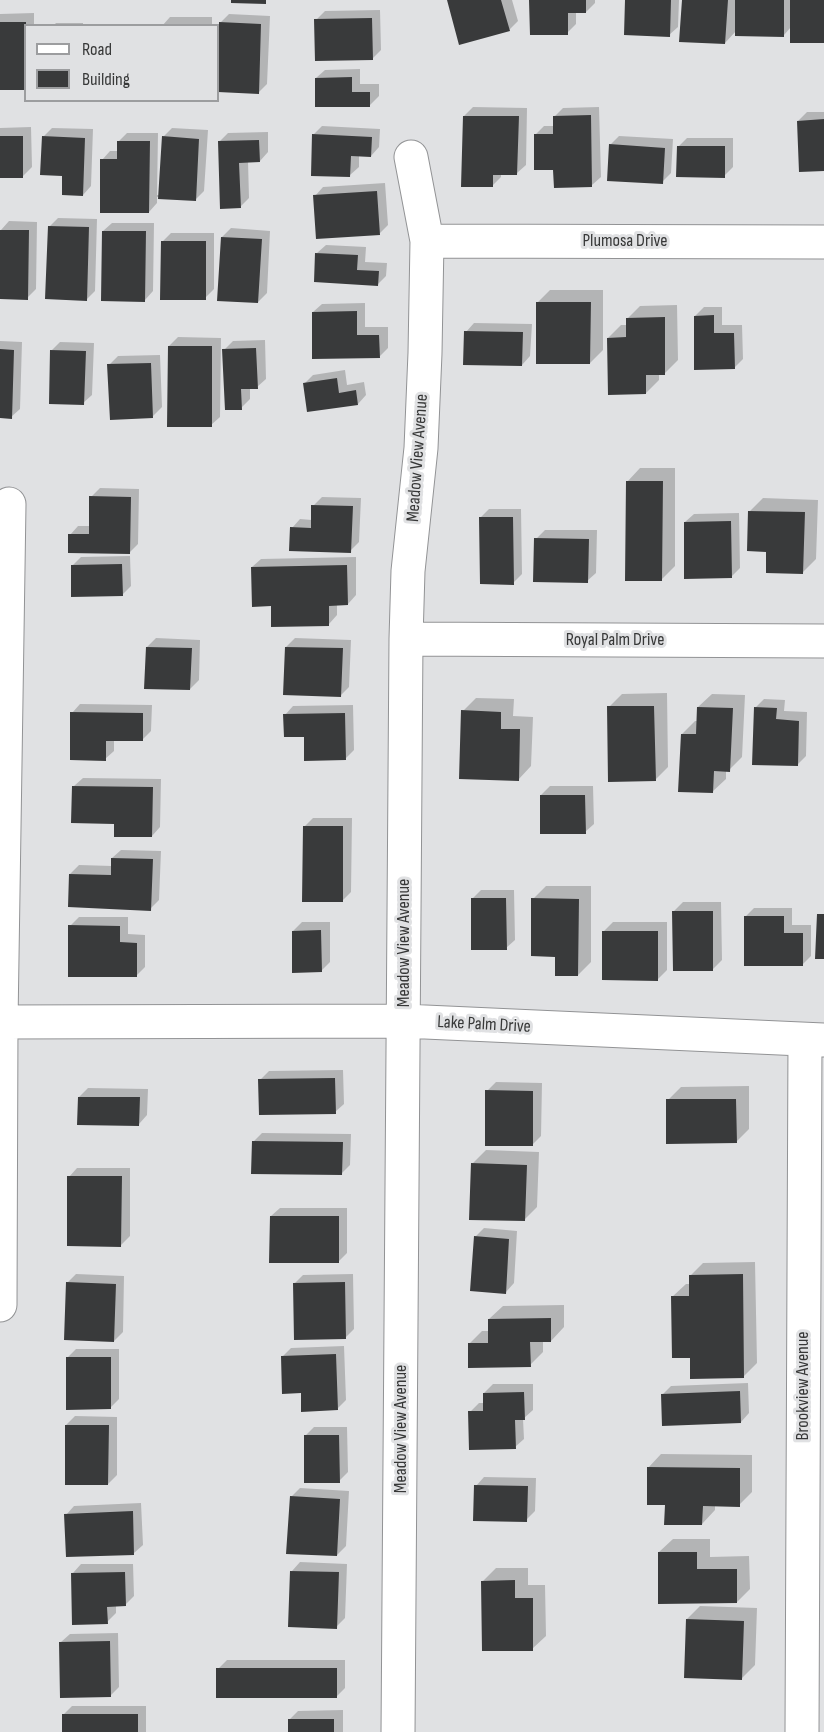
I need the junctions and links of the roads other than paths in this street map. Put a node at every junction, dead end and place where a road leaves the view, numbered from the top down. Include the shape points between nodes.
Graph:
1 (411, 157) dead end
2 (427, 241) junction
3 (824, 242) edge
4 (9, 504) dead end
5 (406, 639) junction
6 (824, 641) edge
7 (403, 1021) junction
8 (1, 1022) edge
9 (814, 1040) edge
10 (0, 1305) edge
11 (398, 1732) edge
12 (802, 1732) edge

1 - 2 street, Meadow View Avenue
2 - 3 street, Plumosa Drive
2 - 5 street, Meadow View Avenue via 421,448 408,571
4 - 8 street
5 - 6 street, Royal Palm Drive
5 - 7 street, Meadow View Avenue
7 - 8 street, Lake Palm Drive
7 - 9 street, Lake Palm Drive
7 - 11 street, Meadow View Avenue
8 - 10 street
9 - 12 street, Brookview Avenue

